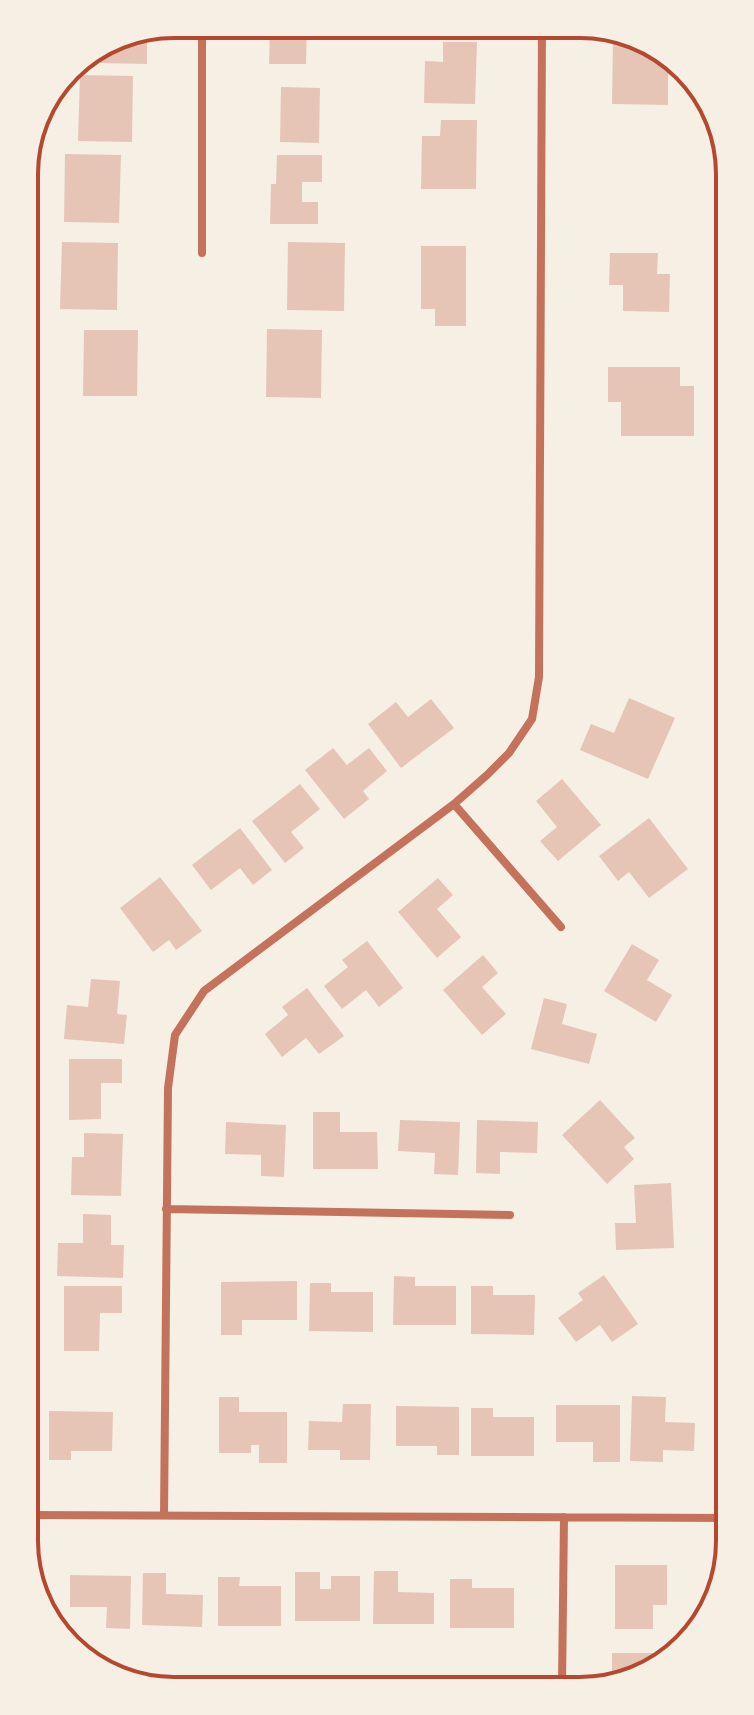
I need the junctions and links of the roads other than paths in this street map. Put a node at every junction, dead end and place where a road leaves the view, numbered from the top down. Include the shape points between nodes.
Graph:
1 (202, 38) edge
2 (542, 38) edge
3 (202, 253) dead end
4 (454, 804) junction
5 (561, 927) dead end
6 (166, 1209) junction
7 (510, 1215) dead end
8 (38, 1515) edge
9 (164, 1515) junction
10 (564, 1517) junction
11 (716, 1518) edge
12 (562, 1677) edge

1 - 3 street
2 - 4 street via 539,677 532,719 517,742
4 - 5 street
4 - 6 street via 204,991 175,1035 168,1088
6 - 7 street
6 - 9 street
8 - 9 street
9 - 10 street
10 - 11 street
10 - 12 street

